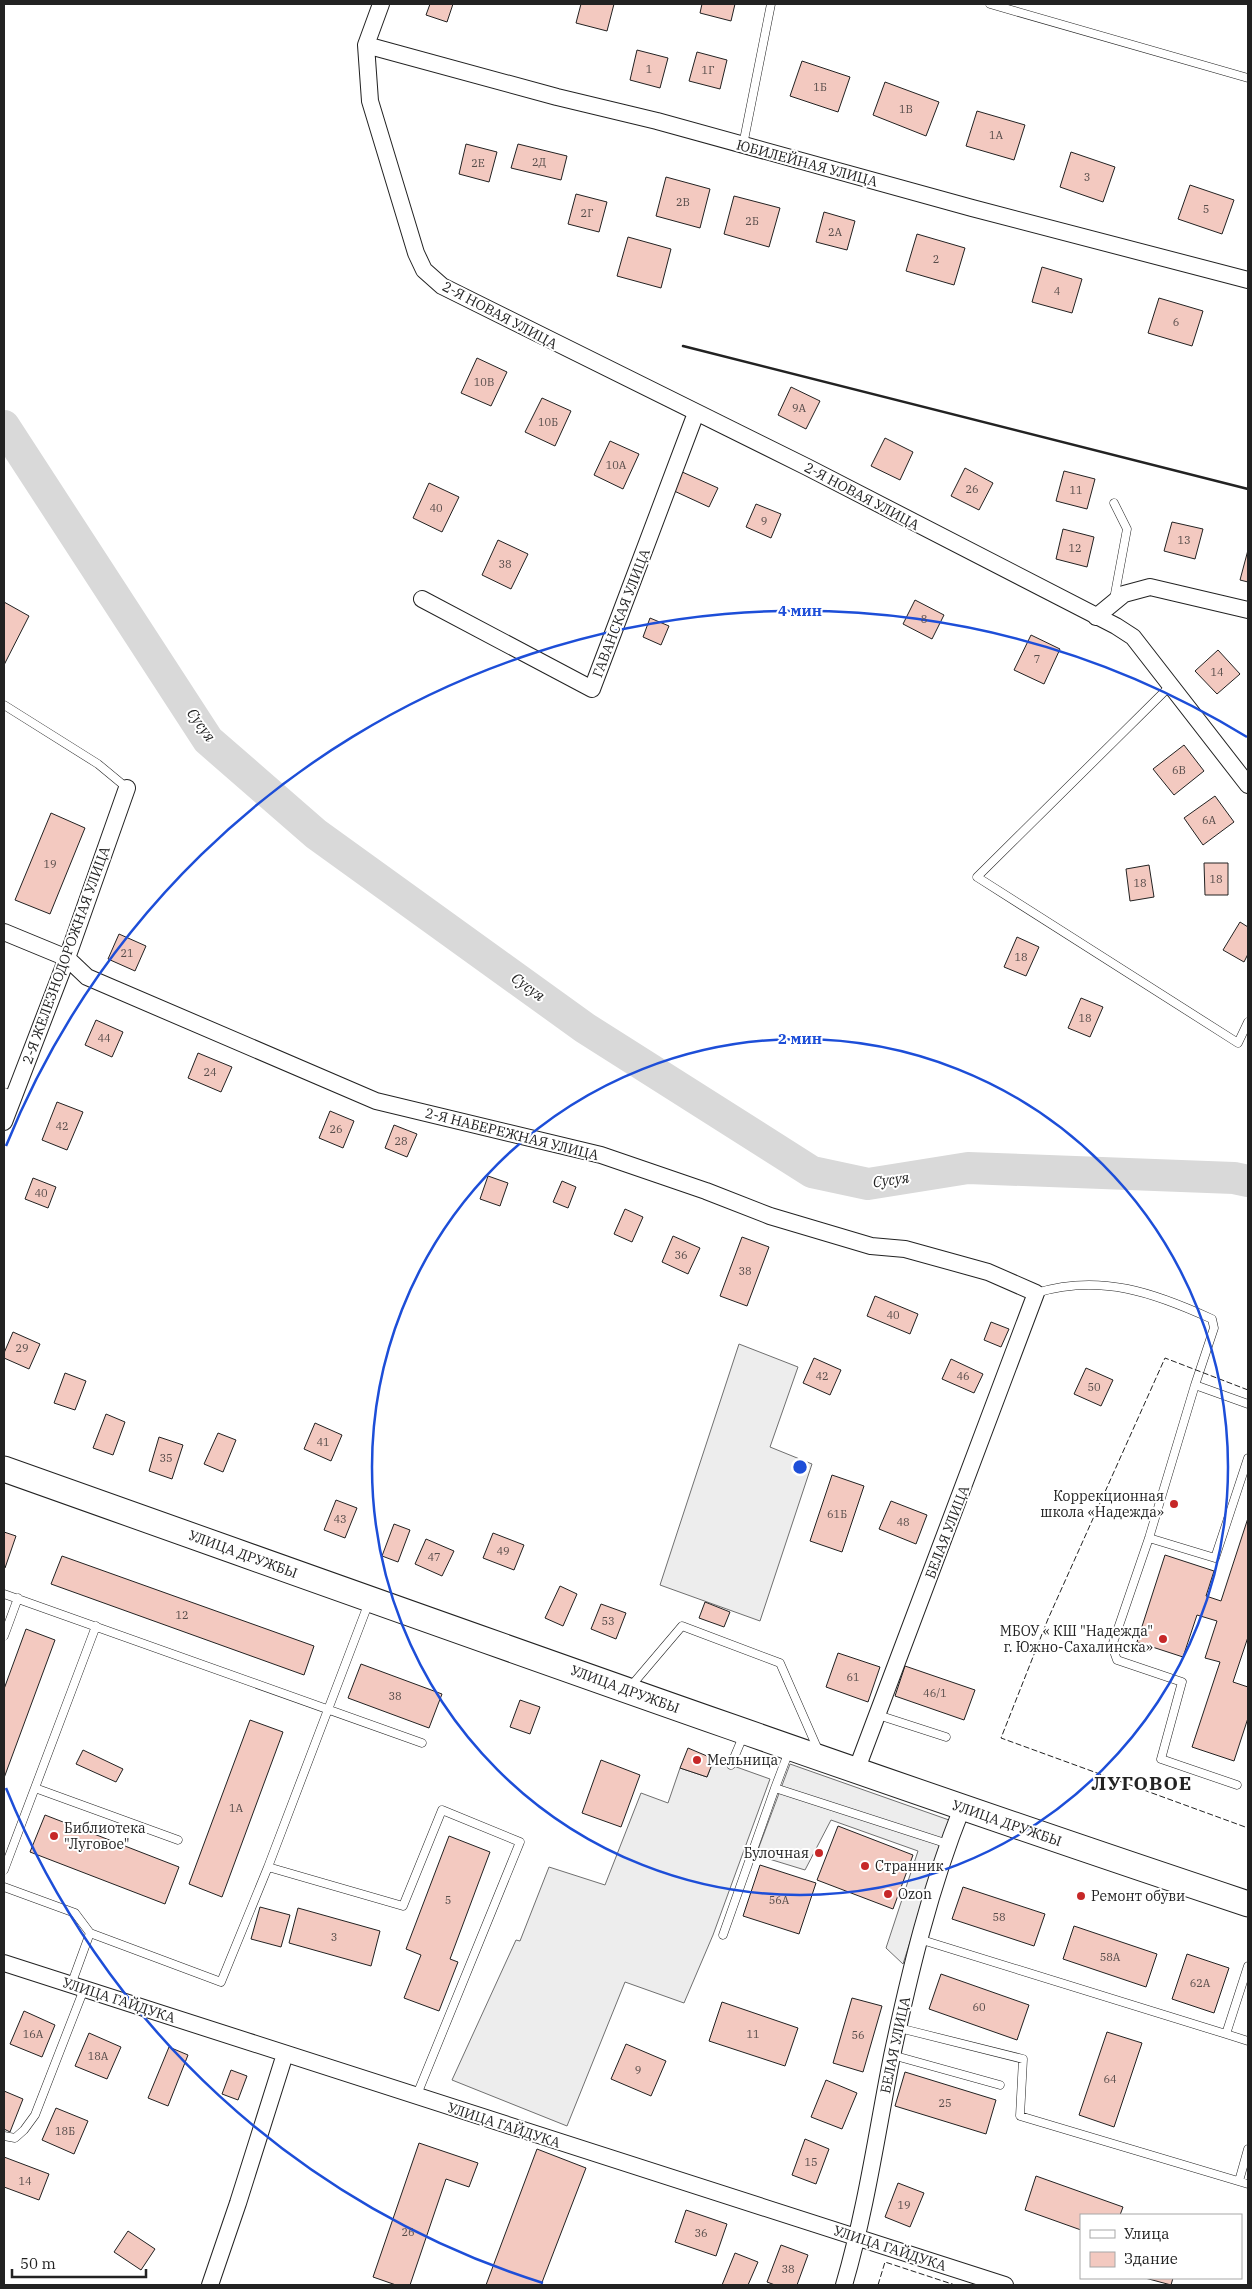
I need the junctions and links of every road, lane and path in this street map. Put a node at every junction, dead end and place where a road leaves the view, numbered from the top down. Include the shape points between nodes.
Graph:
1 (381, 4) edge
2 (771, 4) edge
3 (990, 4) edge
4 (366, 46) junction
5 (1248, 78) edge
6 (742, 145) junction
7 (1248, 280) edge
8 (696, 413) junction
9 (1114, 503) dead end
10 (422, 600) dead end
11 (1113, 603) junction
12 (1248, 610) edge
13 (1096, 617) junction
14 (1170, 686) junction
15 (4, 704) edge
16 (1248, 785) edge
17 (127, 788) joint
18 (4, 932) edge
19 (67, 958) junction
20 (1248, 1022) edge
21 (8, 1094) edge
22 (4, 1122) edge
23 (1036, 1292) junction
24 (1195, 1385) junction
25 (1248, 1404) edge
26 (1248, 1458) edge
27 (4, 1469) edge
28 (1149, 1538) junction
29 (4, 1594) edge
30 (18, 1598) junction
31 (370, 1600) junction
32 (96, 1626) junction
33 (4, 1636) edge
34 (628, 1690) junction
35 (328, 1709) junction
36 (878, 1715) junction
37 (745, 1732) junction
38 (946, 1737) dead end
39 (422, 1743) dead end
40 (790, 1747) junction
41 (822, 1758) junction
42 (731, 1765) dead end
43 (856, 1771) junction
44 (1237, 1785) dead end
45 (35, 1788) junction
46 (775, 1788) junction
47 (962, 1808) junction
48 (178, 1840) dead end
49 (948, 1844) junction
50 (268, 1867) junction
51 (4, 1870) edge
52 (4, 1887) edge
53 (1248, 1904) edge
54 (90, 1933) junction
55 (723, 1935) dead end
56 (918, 1938) junction
57 (4, 1963) edge
58 (1248, 1966) edge
59 (78, 1987) junction
60 (898, 2028) junction
61 (1226, 2034) junction
62 (1248, 2041) edge
63 (285, 2054) junction
64 (892, 2055) junction
65 (1000, 2085) dead end
66 (416, 2097) junction
67 (4, 2136) edge
68 (1248, 2149) edge
69 (1239, 2181) junction
70 (1248, 2184) edge
71 (858, 2238) junction
72 (210, 2285) edge
73 (844, 2285) edge
74 (1005, 2285) edge

1 - 4 street
2 - 6 lane
3 - 5 lane
4 - 6 street, ЮБИЛЕЙНАЯ УЛИЦА
4 - 8 street, 2-Я НОВАЯ УЛИЦА via 370,101 406,224 424,270 442,286
6 - 7 street, ЮБИЛЕЙНАЯ УЛИЦА
8 - 10 street, ГАВАНСКАЯ УЛИЦА via 592,689
8 - 13 street, 2-Я НОВАЯ УЛИЦА
9 - 11 lane via 1127,529
11 - 12 street via 1124,594 1150,587
11 - 13 street
13 - 14 street, 2-Я НОВАЯ УЛИЦА via 1133,637
14 - 16 street, 2-Я НОВАЯ УЛИЦА
14 - 20 lane via 977,876 1238,1043
15 - 17 lane via 98,764
17 - 19 street, 2-Я ЖЕЛЕЗНОДОРОЖНАЯ УЛИЦА
18 - 19 street, 2-Я НАБЕРЕЖНАЯ УЛИЦА
19 - 21 street, 2-Я ЖЕЛЕЗНОДОРОЖНАЯ УЛИЦА
19 - 23 street, 2-Я НАБЕРЕЖНАЯ УЛИЦА via 87,977 376,1101 601,1155 770,1216 871,1246 906,1249 988,1272
21 - 22 street, 2-Я ЖЕЛЕЗНОДОРОЖНАЯ УЛИЦА
23 - 24 lane via 1057,1286 1113,1285 1161,1298 1212,1319 1214,1328
23 - 36 street, БЕЛАЯ УЛИЦА
24 - 25 lane
24 - 28 lane
26 - 28 lane via 1215,1558
27 - 31 main road, УЛИЦА ДРУЖБЫ
28 - 44 lane via 1112,1646 1117,1660 1182,1682 1161,1759
29 - 30 lane
30 - 32 lane
30 - 33 lane
31 - 34 main road, УЛИЦА ДРУЖБЫ
31 - 35 lane
32 - 35 lane
32 - 45 lane
34 - 37 main road, УЛИЦА ДРУЖБЫ
34 - 41 lane via 682,1626 780,1663
35 - 39 lane
35 - 50 lane
36 - 38 lane
36 - 43 street, БЕЛАЯ УЛИЦА
37 - 40 main road, УЛИЦА ДРУЖБЫ
37 - 42 lane
40 - 41 main road, УЛИЦА ДРУЖБЫ
40 - 46 lane
41 - 43 main road, УЛИЦА ДРУЖБЫ
43 - 47 main road, УЛИЦА ДРУЖБЫ
45 - 48 lane
45 - 51 lane
46 - 49 lane
46 - 55 lane
47 - 49 street, БЕЛАЯ УЛИЦА
47 - 53 main road, УЛИЦА ДРУЖБЫ
49 - 56 street, БЕЛАЯ УЛИЦА
50 - 54 lane via 221,1982
50 - 66 lane via 403,1906 442,1810 520,1842
52 - 54 lane via 75,1913
54 - 59 lane
56 - 60 street, БЕЛАЯ УЛИЦА
56 - 61 lane
57 - 59 street, УЛИЦА ГАЙДУКА
58 - 61 lane
59 - 63 street, УЛИЦА ГАЙДУКА
59 - 67 lane via 35,2115 15,2138
60 - 64 street, БЕЛАЯ УЛИЦА
60 - 69 lane via 1024,2059 1020,2116
61 - 62 lane
63 - 66 street, УЛИЦА ГАЙДУКА
63 - 72 street
64 - 65 lane
64 - 71 street, БЕЛАЯ УЛИЦА
66 - 71 street, УЛИЦА ГАЙДУКА
68 - 69 lane
69 - 70 lane
71 - 73 street, БЕЛАЯ УЛИЦА
71 - 74 street, УЛИЦА ГАЙДУКА

